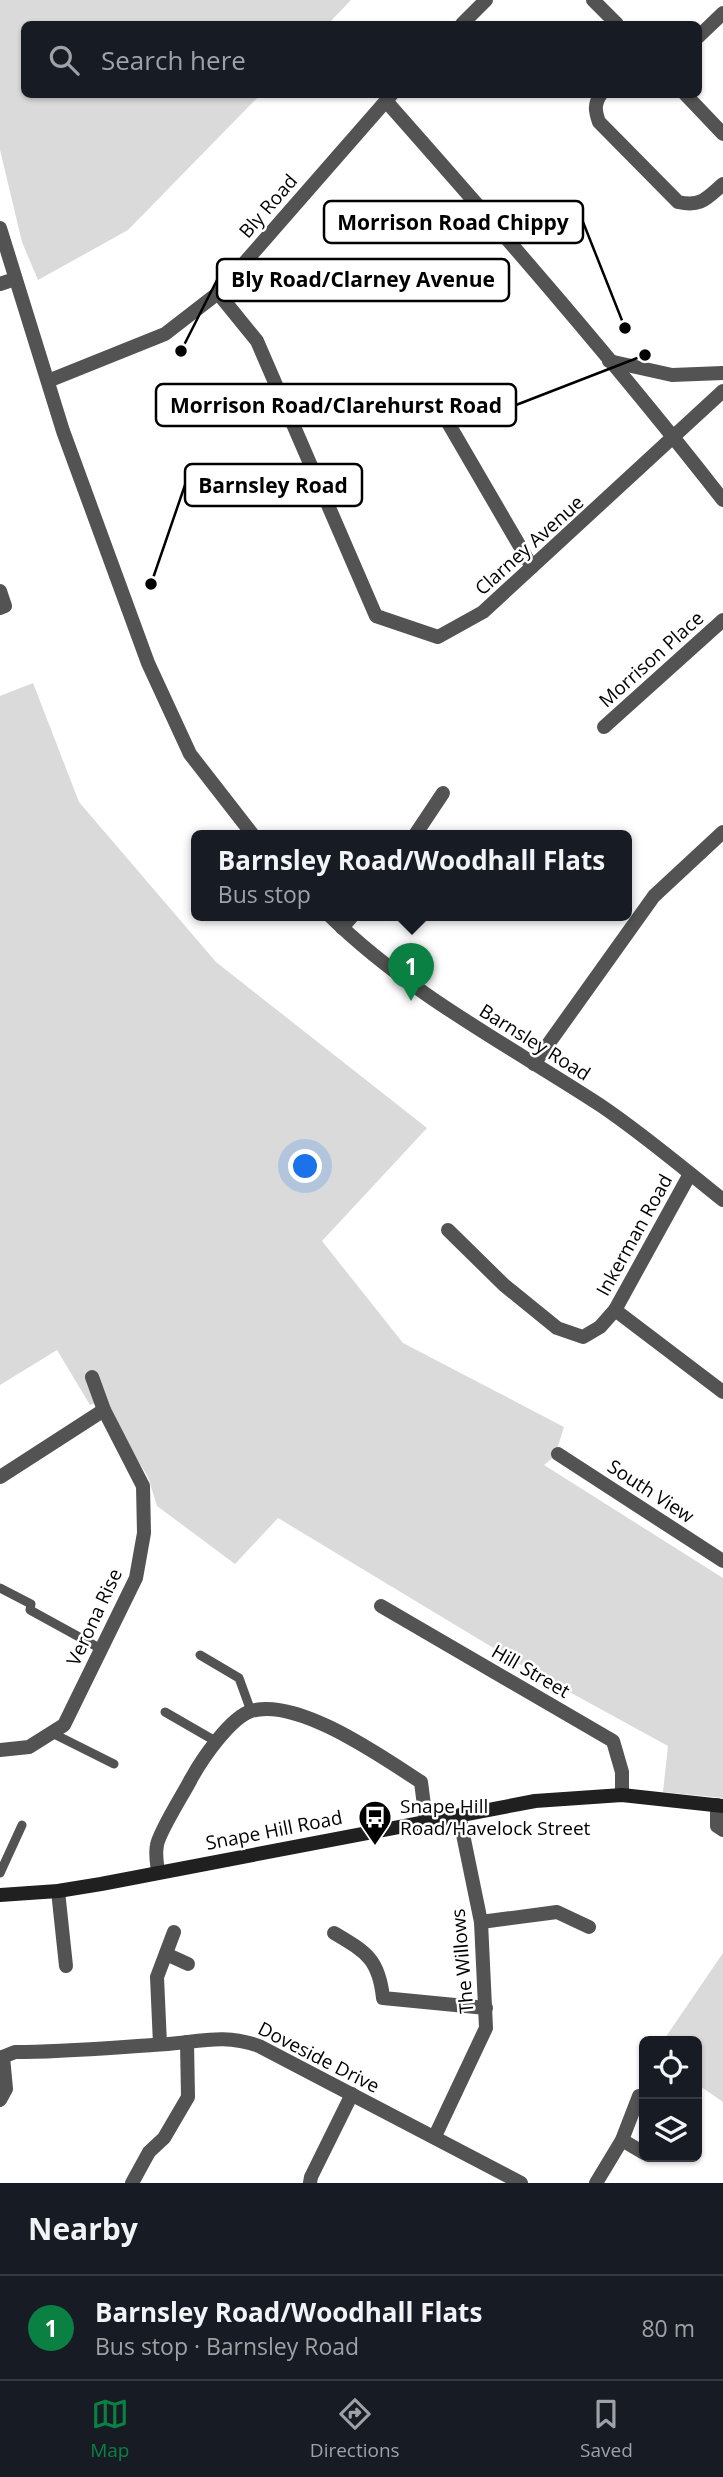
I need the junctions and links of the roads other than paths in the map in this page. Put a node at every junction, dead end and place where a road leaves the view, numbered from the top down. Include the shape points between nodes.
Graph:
1 (486, 0) edge
2 (593, 0) edge
3 (723, 13) edge
4 (465, 21) edge
5 (614, 21) edge
6 (702, 33) edge
7 (389, 98) edge
8 (598, 98) edge
9 (689, 98) edge
10 (723, 134) edge
11 (723, 184) edge
12 (0, 228) edge
13 (15, 279) junction
14 (0, 284) edge
15 (218, 293) junction
16 (609, 361) junction
17 (723, 373) edge
18 (48, 381) junction
19 (723, 391) edge
20 (433, 397) dead end
21 (674, 437) junction
22 (723, 500) edge
23 (532, 567) junction
24 (0, 592) edge
25 (0, 608) edge
26 (723, 620) edge
27 (604, 727) dead end
28 (443, 793) dead end
29 (249, 830) edge
30 (418, 830) edge
31 (723, 832) edge
32 (335, 921) edge
33 (348, 921) edge
34 (342, 928) junction
35 (534, 1064) junction
36 (690, 1174) junction
37 (723, 1200) edge
38 (448, 1230) dead end
39 (615, 1310) junction
40 (92, 1377) dead end
41 (723, 1392) edge
42 (104, 1410) junction
43 (558, 1454) dead end
44 (0, 1477) edge
45 (723, 1561) edge
46 (0, 1588) edge
47 (381, 1606) dead end
48 (101, 1649) junction
49 (200, 1655) dead end
50 (164, 1712) dead end
51 (251, 1712) junction
52 (52, 1733) junction
53 (217, 1742) junction
54 (0, 1750) edge
55 (114, 1764) dead end
56 (622, 1796) junction
57 (720, 1805) edge
58 (459, 1815) junction
59 (426, 1821) junction
60 (22, 1825) dead end
61 (723, 1829) edge
62 (158, 1872) junction
63 (0, 1873) edge
64 (58, 1891) junction
65 (0, 1895) edge
66 (481, 1922) junction
67 (589, 1927) dead end
68 (174, 1932) dead end
69 (334, 1933) dead end
70 (166, 1954) junction
71 (188, 1964) dead end
72 (66, 1966) dead end
73 (486, 2008) junction
74 (187, 2042) junction
75 (160, 2044) junction
76 (2, 2057) edge
77 (352, 2094) junction
78 (639, 2096) dead end
79 (0, 2101) edge
80 (435, 2136) junction
81 (622, 2140) junction
82 (639, 2150) edge
83 (502, 2179) edge
84 (132, 2183) edge
85 (310, 2183) edge
86 (521, 2183) edge
87 (596, 2183) edge

1 - 4 street
2 - 5 street
3 - 6 street
7 - 15 street, Bly Road
7 - 16 street
8 - 11 street via 595,112 600,122 678,202 693,205 704,201
9 - 10 street
12 - 13 street
13 - 14 street
13 - 18 street
15 - 18 street, Bly Road via 165,334
15 - 23 street, Clarney Avenue via 257,341 376,616 438,637 483,612
16 - 17 street via 672,375
16 - 21 street
18 - 29 street via 115,575 168,709 190,754
19 - 21 street, Clarney Avenue
20 - 23 street
21 - 22 street
21 - 23 street, Clarney Avenue
24 - 25 street via 5,606
26 - 27 street, Morrison Place
28 - 30 street
31 - 35 street via 654,896
32 - 34 street, Barnsley Road
33 - 34 street
34 - 35 street, Barnsley Road via 423,991
35 - 36 street, Barnsley Road via 602,1106
36 - 37 street, Barnsley Road
36 - 39 street, Inkerman Road
38 - 39 street, Inkerman Road via 557,1328 583,1336 600,1327
39 - 41 street
40 - 42 street, Verona Rise
42 - 44 street
42 - 48 street, Verona Rise via 143,1486 144,1533 136,1578
43 - 45 street, South View
46 - 48 lane
47 - 56 street, Hill Street via 613,1741 622,1772
48 - 52 street, Verona Rise via 64,1725
49 - 51 lane via 239,1678
50 - 53 lane
51 - 53 street
51 - 59 street via 281,1710 307,1717 370,1750 421,1782
52 - 54 street, Verona Rise via 29,1747
52 - 55 lane
53 - 62 street via 198,1767 156,1845
56 - 57 main road, Snape Hill Road
56 - 58 main road, Snape Hill Road via 535,1801
57 - 61 street via 717,1826
58 - 59 main road, Snape Hill Road
58 - 66 street, The Willows
59 - 62 main road, Snape Hill Road
60 - 63 lane
62 - 64 main road, Snape Hill Road
64 - 65 main road, Snape Hill Road
64 - 72 street
66 - 67 street via 557,1912
66 - 73 street, The Willows
68 - 70 street
69 - 73 street via 374,1962 383,1998
70 - 71 street
70 - 75 street via 157,1977
73 - 80 street, The Willows via 486,2028
74 - 75 street, Doveside Drive
74 - 77 street, Doveside Drive via 241,2039
74 - 84 street via 188,2097
75 - 76 street, Doveside Drive via 15,2052
76 - 79 street via 6,2088
77 - 80 street, Doveside Drive
77 - 85 street
78 - 81 street
80 - 83 street, Doveside Drive
81 - 82 street
81 - 87 street
83 - 86 street, Doveside Drive

